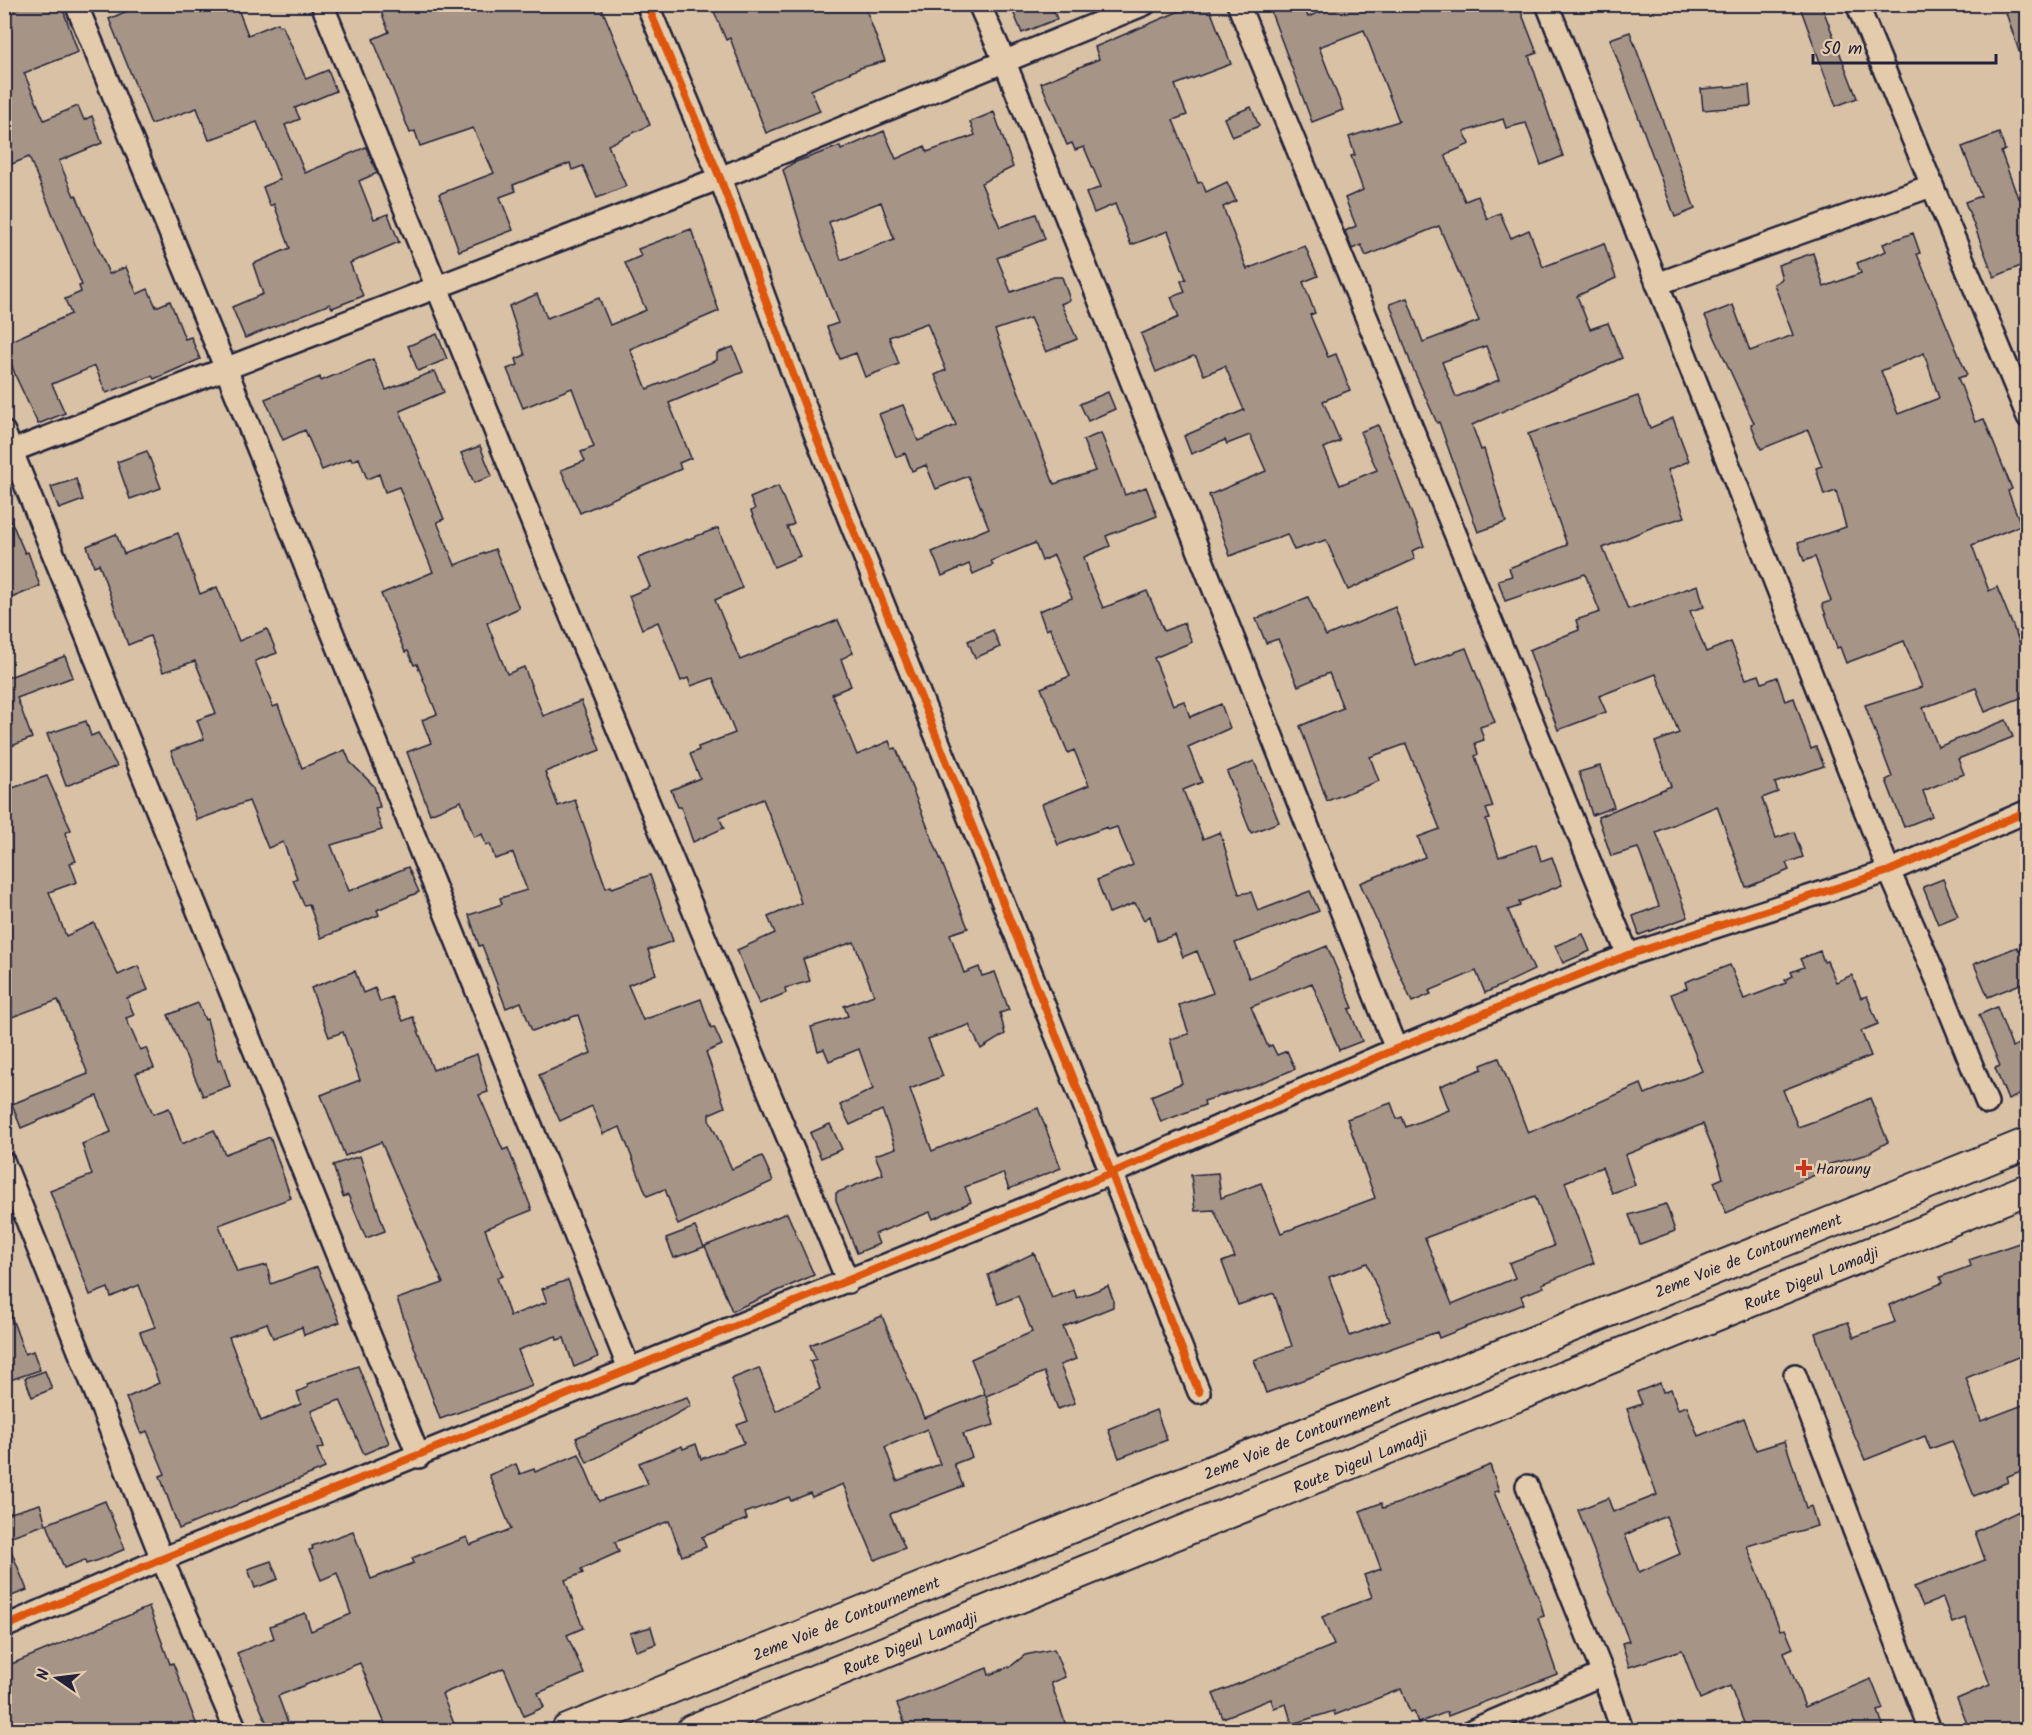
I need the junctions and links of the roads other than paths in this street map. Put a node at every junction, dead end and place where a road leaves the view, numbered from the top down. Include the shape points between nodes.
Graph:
1 (76, 4) edge
2 (321, 4) edge
3 (647, 4) edge
4 (979, 4) edge
5 (1145, 4) edge
6 (1238, 4) edge
7 (1547, 4) edge
8 (1857, 4) edge
9 (1004, 60) junction
10 (720, 178) junction
11 (1931, 186) junction
12 (1657, 284) junction
13 (437, 289) junction
14 (226, 369) junction
15 (2028, 417) edge
16 (7, 446) edge
17 (2028, 811) edge
18 (1889, 871) junction
19 (1628, 955) junction
20 (1396, 1049) junction
21 (1987, 1103) dead end
22 (2028, 1143) edge
23 (4, 1163) edge
24 (1112, 1173) junction
25 (2028, 1189) edge
26 (848, 1282) junction
27 (630, 1371) junction
28 (1795, 1375) dead end
29 (1199, 1392) dead end
30 (419, 1457) junction
31 (1527, 1486) dead end
32 (162, 1559) junction
33 (4, 1627) edge
34 (1603, 1674) junction
35 (236, 1731) edge
36 (567, 1731) edge
37 (692, 1731) edge
38 (1473, 1731) edge
39 (1622, 1731) edge
40 (1930, 1731) edge

1 - 14 street
2 - 13 street
3 - 10 street
4 - 9 street
5 - 9 street
6 - 19 street
7 - 12 street
8 - 11 street
9 - 10 street
9 - 20 street
10 - 13 street
10 - 24 street via 816,436
11 - 12 street
11 - 15 street
12 - 18 street
13 - 14 street
13 - 26 street
14 - 16 street
14 - 27 street
16 - 30 street
17 - 18 street
18 - 19 street
18 - 21 street
19 - 20 street
20 - 24 street
22 - 36 main road, 2eme Voie de Contournement
23 - 32 street
24 - 26 street
24 - 29 street
25 - 37 main road, Route Digeul Lamadji
26 - 27 street
27 - 30 street
28 - 40 street
30 - 32 street
31 - 34 street
32 - 33 street
32 - 35 street
34 - 38 street
34 - 39 street

